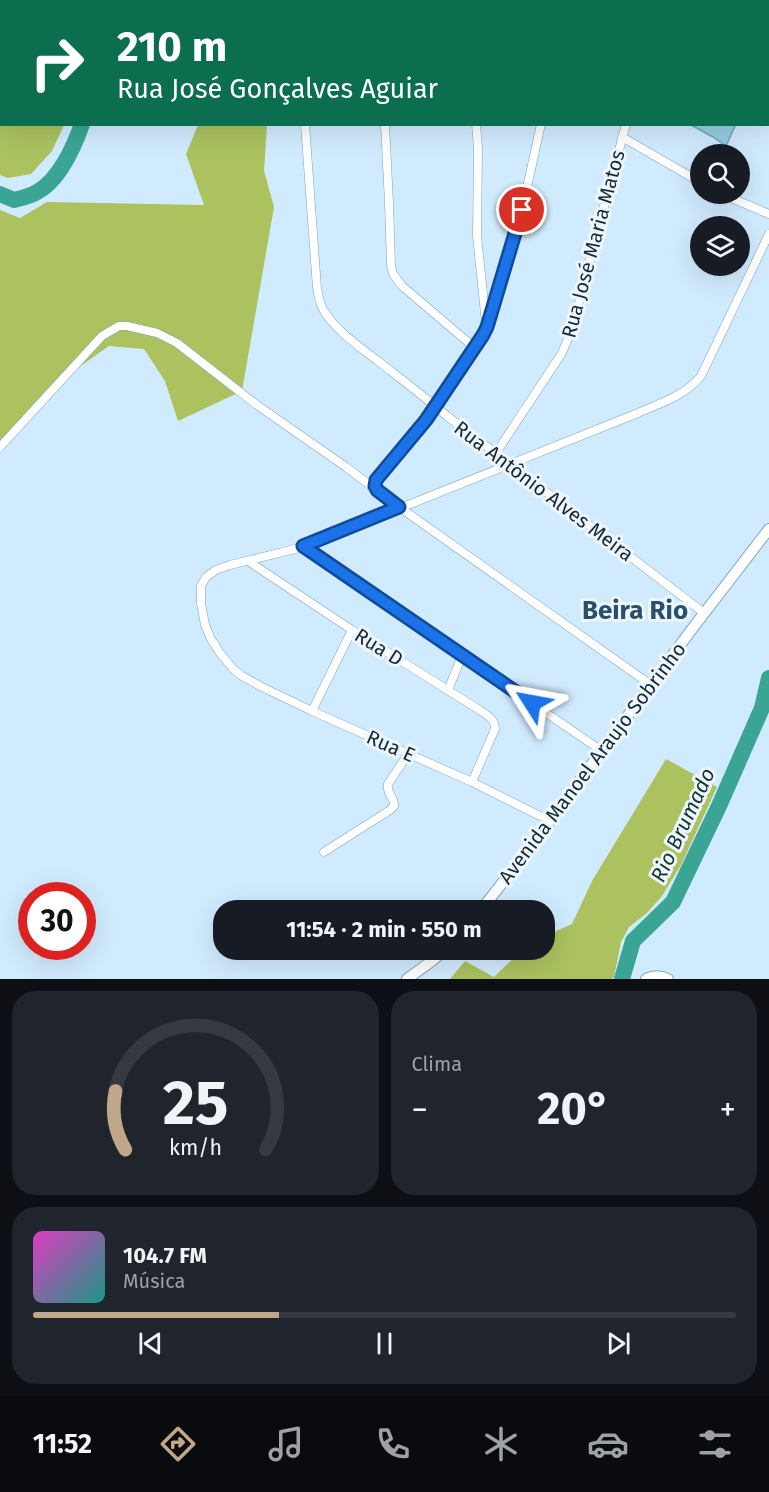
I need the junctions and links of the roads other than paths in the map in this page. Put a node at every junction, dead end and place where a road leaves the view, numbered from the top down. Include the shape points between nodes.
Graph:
1 (305, 126) edge
2 (385, 126) edge
3 (476, 126) edge
4 (541, 126) edge
5 (625, 126) edge
6 (622, 137) junction
7 (690, 176) edge
8 (746, 204) edge
9 (769, 214) edge
10 (769, 234) edge
11 (487, 327) junction
12 (475, 348) junction
13 (436, 407) junction
14 (0, 447) edge
15 (496, 453) junction
16 (510, 464) junction
17 (377, 490) junction
18 (399, 507) junction
19 (769, 529) edge
20 (303, 546) junction
21 (248, 561) junction
22 (704, 613) junction
23 (352, 630) junction
24 (462, 656) junction
25 (651, 684) junction
26 (448, 690) junction
27 (312, 711) junction
28 (602, 751) junction
29 (408, 754) junction
30 (472, 782) junction
31 (550, 821) junction
32 (324, 852) dead end
33 (489, 900) edge
34 (434, 960) edge
35 (407, 979) edge
36 (646, 979) edge
37 (668, 979) edge

1 - 13 street, Rua Antônio Alves Meira via 320,304 337,327
2 - 12 street via 393,274
3 - 11 street via 477,236
4 - 11 street via 522,210
5 - 6 street, Rua José Maria Matos
6 - 7 street
6 - 15 street, Rua José Maria Matos via 572,329 556,363
8 - 9 street
10 - 16 street via 706,367 694,384 671,399
11 - 12 street
12 - 13 street
13 - 15 street, Rua Antônio Alves Meira
13 - 17 street via 376,480
14 - 17 street via 102,336 118,326 127,326 157,333 177,343
15 - 16 street, Rua Antônio Alves Meira
16 - 18 street
16 - 22 street, Rua Antônio Alves Meira
17 - 18 street
18 - 20 street
18 - 25 street
19 - 22 street, Avenida Manoel Araujo Sobrinho
20 - 21 street
20 - 24 street
21 - 23 street, Rua D
21 - 27 street, Rua E via 206,577 201,586 205,625 220,654 234,670
22 - 25 street, Avenida Manoel Araujo Sobrinho
23 - 26 street, Rua D
23 - 27 street
24 - 26 street
24 - 28 street
25 - 28 street, Avenida Manoel Araujo Sobrinho
26 - 30 street, Rua D via 492,719 496,726
27 - 29 street, Rua E
28 - 31 street, Avenida Manoel Araujo Sobrinho
29 - 30 street, Rua E
29 - 32 street via 388,784 394,806
30 - 31 street, Rua E
31 - 33 street, Avenida Manoel Araujo Sobrinho
34 - 35 street
36 - 37 street

